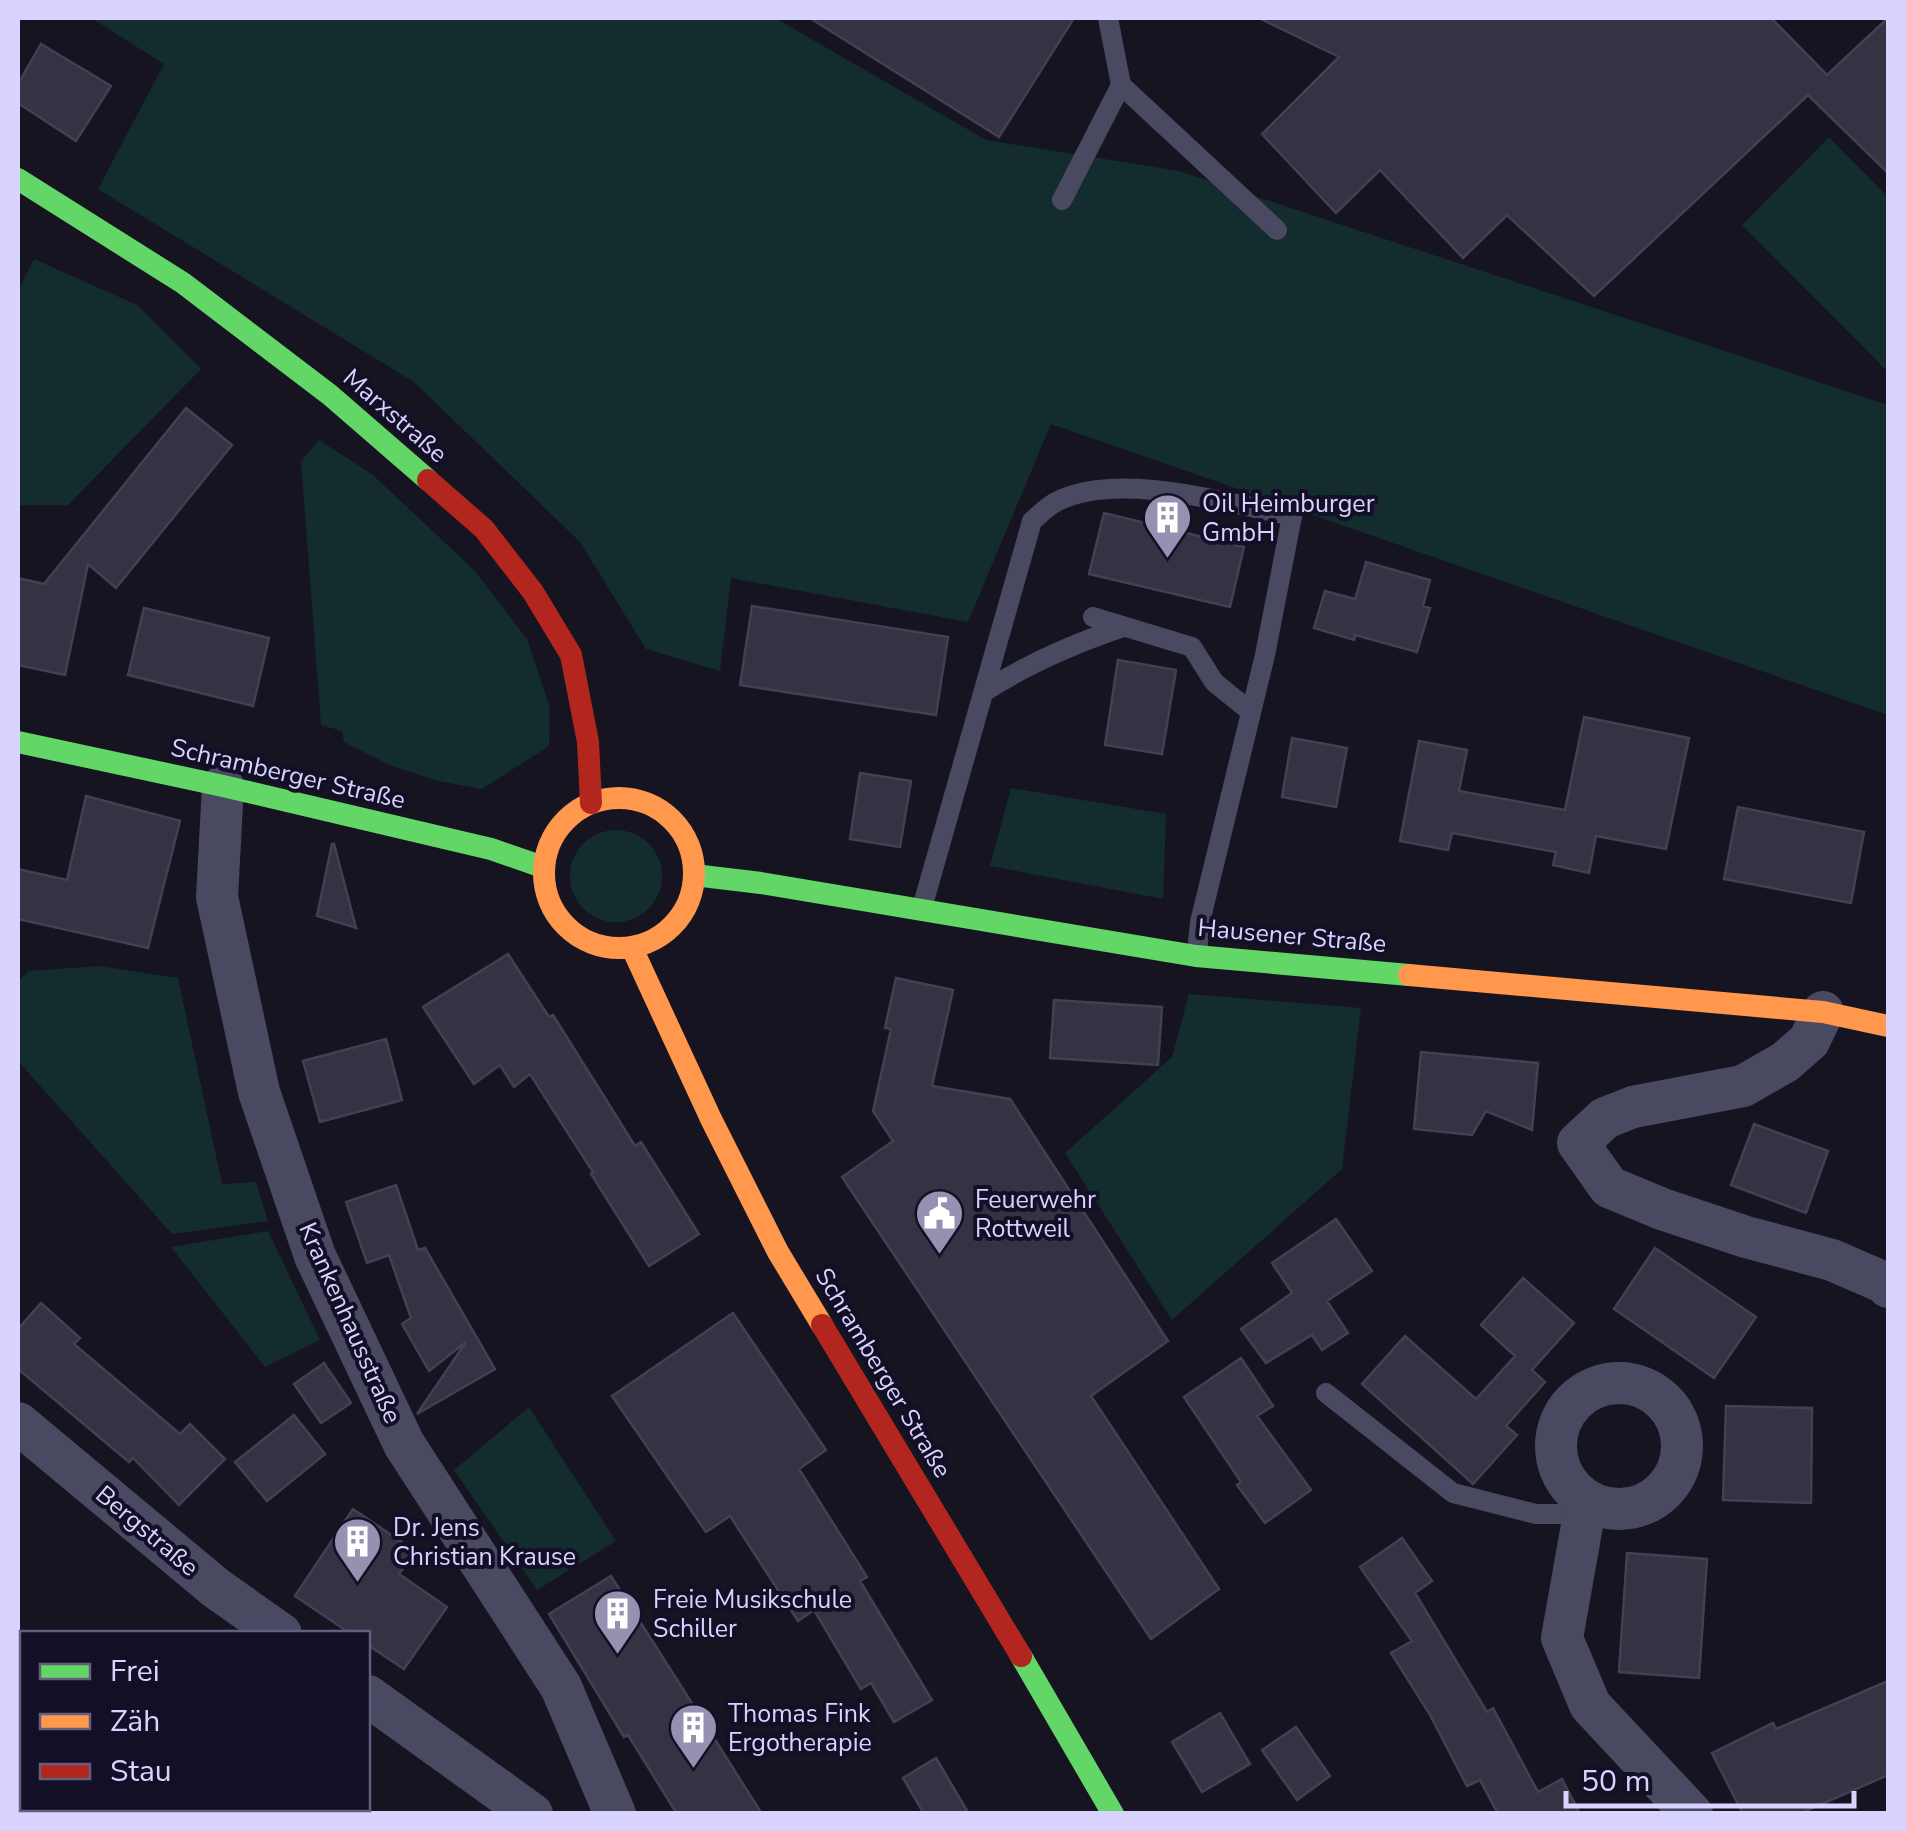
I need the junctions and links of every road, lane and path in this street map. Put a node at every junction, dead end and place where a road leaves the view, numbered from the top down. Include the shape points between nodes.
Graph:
1 (1108, 18) edge
2 (1121, 85) junction
3 (18, 179) edge
4 (1062, 200) dead end
5 (1277, 230) dead end
6 (1092, 618) dead end
7 (1123, 627) junction
8 (984, 692) junction
9 (1251, 712) junction
10 (18, 742) edge
11 (223, 786) junction
12 (591, 803) junction
13 (543, 867) junction
14 (694, 876) junction
15 (921, 910) junction
16 (632, 948) junction
17 (1196, 956) junction
18 (1824, 1012) junction
19 (1888, 1026) edge
20 (1888, 1287) edge
21 (1326, 1393) dead end
22 (18, 1423) edge
23 (1588, 1509) joint
24 (275, 1631) edge
25 (370, 1697) edge
26 (532, 1814) edge
27 (615, 1814) edge
28 (1113, 1814) edge
29 (1692, 1814) edge

1 - 2 lane
2 - 4 lane
2 - 5 lane
3 - 12 main road, Marxstraße via 198,294 330,395 484,530 571,654 588,742
6 - 7 lane
7 - 8 lane via 1066,646
7 - 9 lane via 1192,647 1214,682
8 - 9 lane via 1032,520 1057,501 1098,488 1163,491 1292,516
8 - 15 lane
9 - 17 lane
10 - 11 main road, Schramberger Straße
11 - 13 main road, Schramberger Straße
11 - 27 street, Krankenhausstraße via 217,897 259,1092 315,1256 404,1444 561,1687
12 - 13 main road via 558,828
12 - 14 main road via 632,800 670,818 692,854
13 - 16 main road via 553,912 568,929 609,949
14 - 15 main road, Hausener Straße
14 - 16 main road via 676,923
15 - 17 main road, Hausener Straße
16 - 28 main road, Schramberger Straße via 769,1235
17 - 18 main road, Hausener Straße
18 - 19 main road, Hausener Straße
18 - 20 street via 1809,1040 1744,1086 1633,1107 1605,1118 1578,1143 1609,1187 1712,1226 1832,1260
21 - 23 lane via 1453,1494 1536,1514
22 - 24 street, Bergstraße via 238,1612
23 - 29 street via 1562,1638 1590,1705
25 - 26 street

